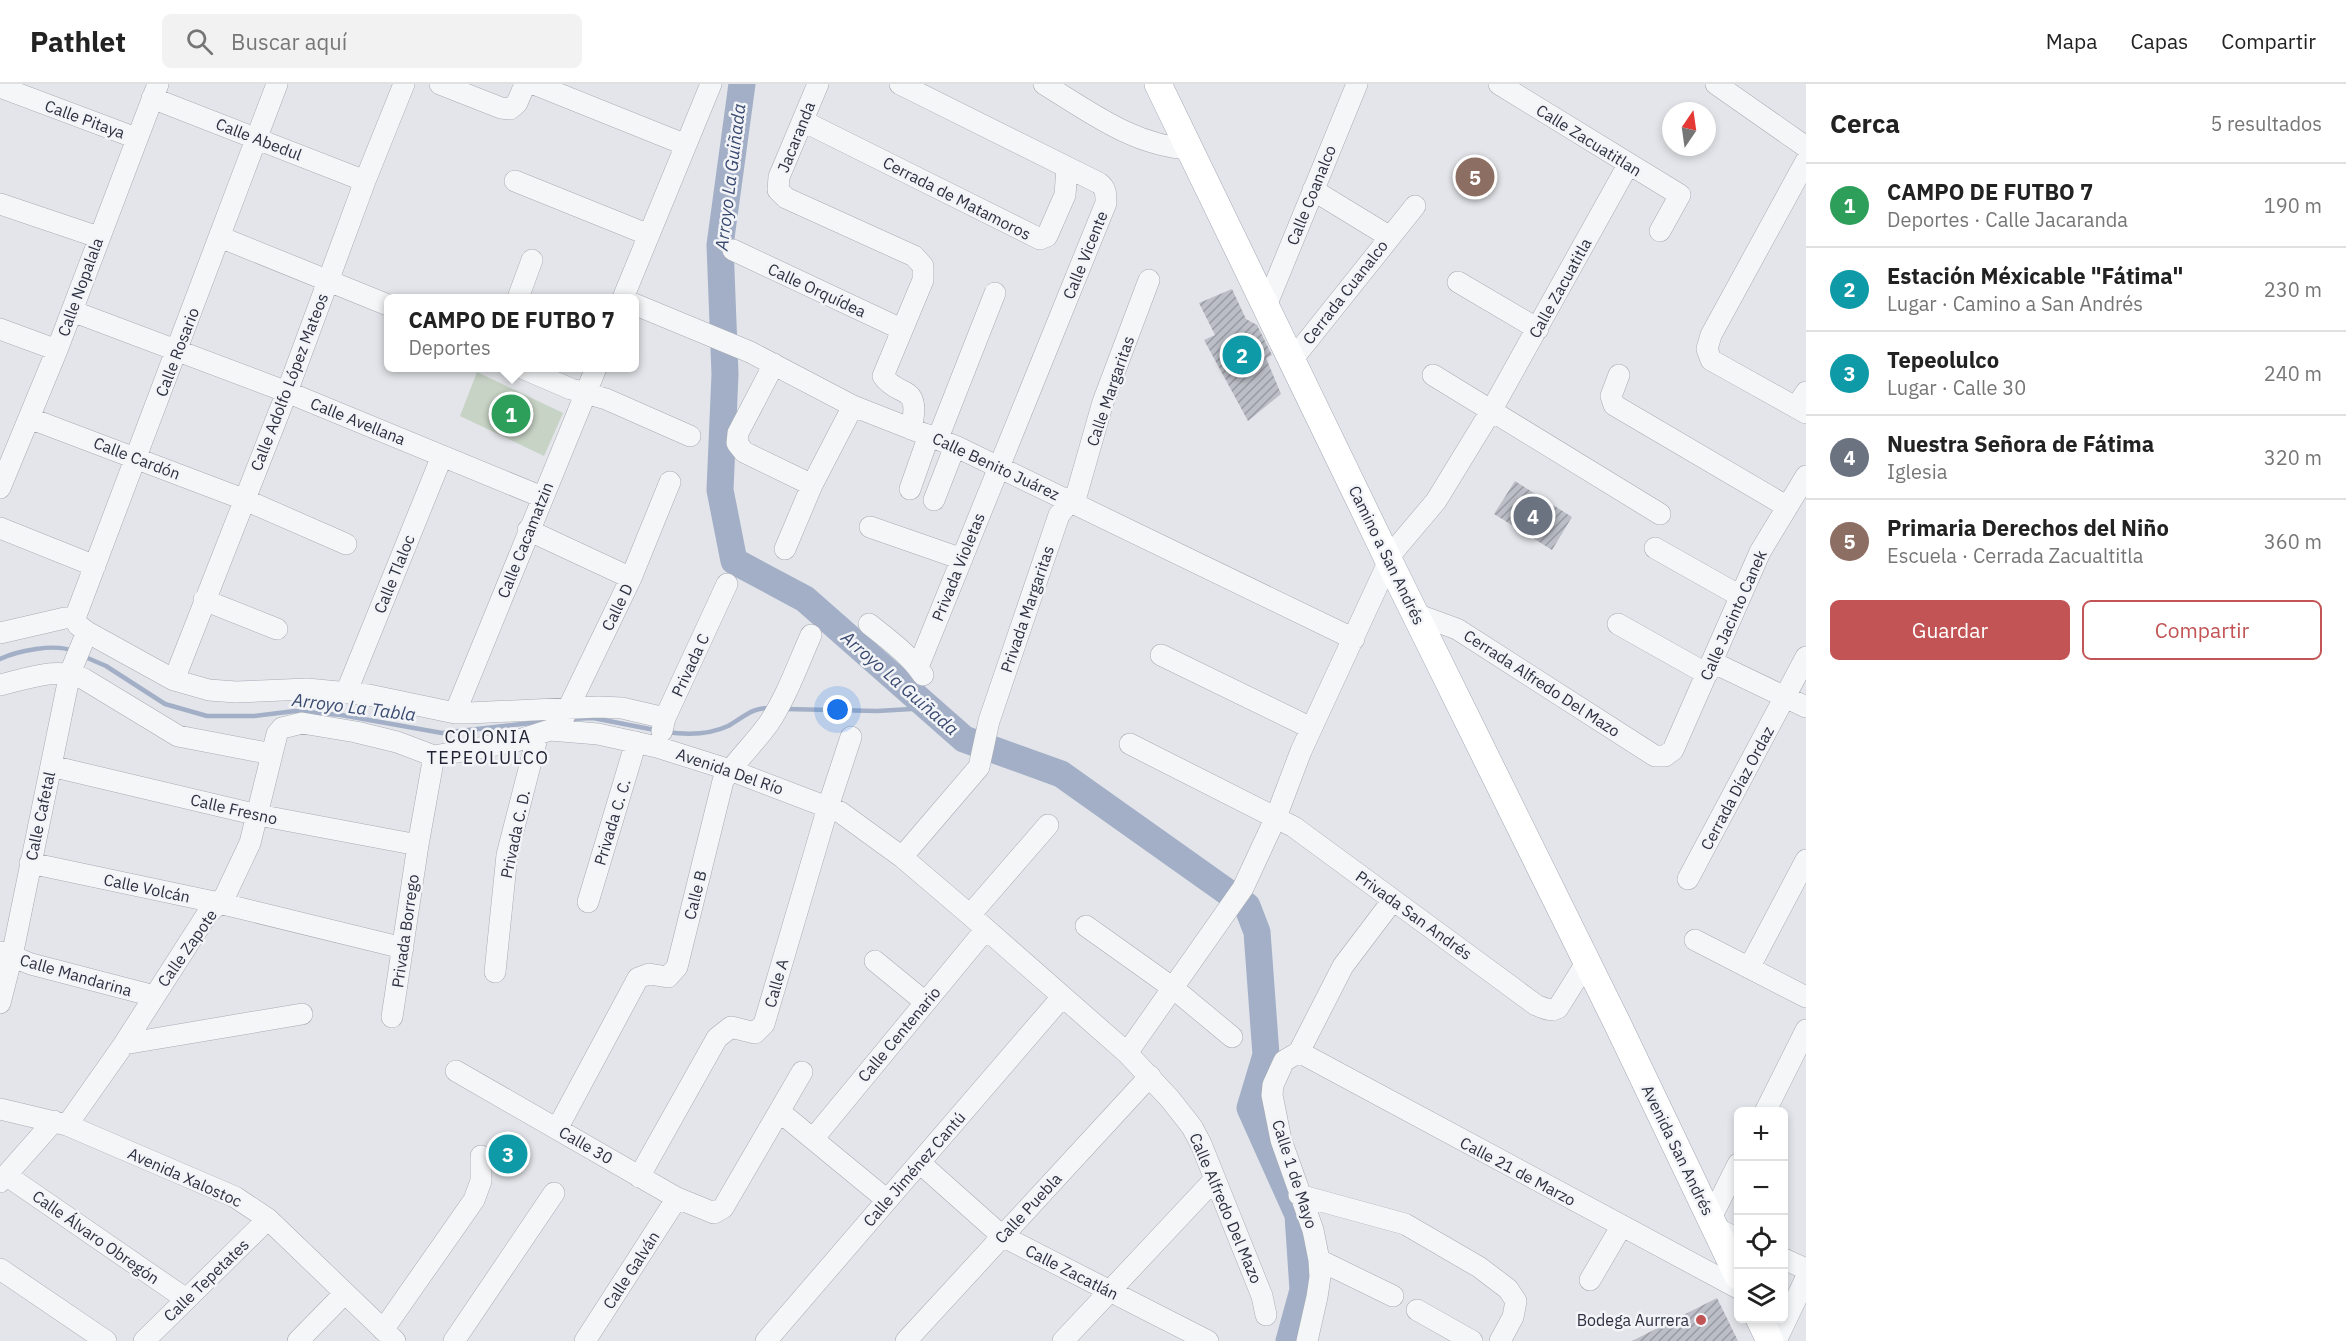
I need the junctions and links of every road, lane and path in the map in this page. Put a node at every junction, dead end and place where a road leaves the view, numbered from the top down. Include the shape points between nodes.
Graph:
1 (277, 84) edge
2 (404, 84) edge
3 (440, 84) edge
4 (525, 84) edge
5 (534, 84) edge
6 (711, 84) edge
7 (818, 84) edge
8 (900, 84) edge
9 (1044, 84) edge
10 (1158, 84) edge
11 (1357, 84) edge
12 (1499, 84) edge
13 (1716, 84) edge
14 (0, 87) edge
15 (155, 91) edge
16 (802, 121) junction
17 (136, 138) junction
18 (257, 138) junction
19 (686, 145) junction
20 (1806, 147) edge
21 (1190, 149) junction
22 (1806, 161) edge
23 (1628, 165) junction
24 (1067, 168) junction
25 (365, 181) junction
26 (514, 181) dead end
27 (1313, 190) junction
28 (0, 204) edge
29 (1415, 206) dead end
30 (1660, 231) dead end
31 (649, 235) junction
32 (98, 237) junction
33 (220, 237) junction
34 (1390, 237) junction
35 (734, 250) dead end
36 (532, 261) dead end
37 (328, 279) junction
38 (1149, 280) dead end
39 (1458, 282) dead end
40 (996, 293) dead end
41 (520, 294) edge
42 (625, 294) edge
43 (384, 303) edge
44 (639, 306) edge
45 (1266, 306) junction
46 (72, 311) junction
47 (0, 329) edge
48 (902, 329) junction
49 (1538, 329) junction
50 (57, 350) junction
51 (177, 351) junction
52 (1292, 360) junction
53 (774, 364) junction
54 (532, 372) edge
55 (595, 372) edge
56 (1433, 375) dead end
57 (1619, 375) dead end
58 (287, 392) junction
59 (587, 394) junction
60 (1803, 404) edge
61 (853, 406) junction
62 (1491, 411) junction
63 (29, 418) junction
64 (690, 436) dead end
65 (933, 437) junction
66 (7, 451) edge
67 (442, 456) junction
68 (137, 457) junction
69 (999, 467) junction
70 (1806, 476) edge
71 (670, 482) dead end
72 (812, 485) junction
73 (0, 488) edge
74 (910, 489) dead end
75 (542, 497) junction
76 (243, 499) junction
77 (934, 500) dead end
78 (1071, 500) junction
79 (1786, 506) junction
80 (1660, 514) dead end
81 (870, 527) dead end
82 (0, 528) edge
83 (528, 530) junction
84 (346, 544) dead end
85 (1655, 548) dead end
86 (785, 549) dead end
87 (962, 559) junction
88 (1389, 561) junction
89 (95, 566) junction
90 (631, 578) junction
91 (727, 584) dead end
92 (1740, 596) junction
93 (204, 600) junction
94 (1416, 614) junction
95 (869, 624) dead end
96 (1618, 624) dead end
97 (277, 629) dead end
98 (82, 631) junction
99 (0, 633) edge
100 (811, 635) dead end
101 (1354, 639) junction
102 (1161, 655) dead end
103 (1806, 657) edge
104 (1709, 668) junction
105 (71, 670) junction
106 (174, 680) junction
107 (0, 685) edge
108 (346, 693) junction
109 (1786, 697) junction
110 (1806, 707) edge
111 (455, 713) junction
112 (563, 719) junction
113 (1311, 728) junction
114 (662, 731) junction
115 (538, 734) junction
116 (851, 737) dead end
117 (636, 742) junction
118 (1130, 744) dead end
119 (272, 754) junction
120 (434, 756) junction
121 (1665, 756) joint
122 (51, 766) junction
123 (730, 770) junction
124 (828, 807) junction
125 (258, 815) junction
126 (1276, 817) junction
127 (1048, 825) dead end
128 (418, 845) junction
129 (902, 857) junction
130 (1806, 860) edge
131 (30, 863) junction
132 (1688, 879) dead end
133 (1393, 900) junction
134 (588, 902) dead end
135 (219, 903) junction
136 (970, 915) junction
137 (1086, 926) dead end
138 (986, 929) junction
139 (1695, 940) dead end
140 (403, 948) junction
141 (6, 954) edge
142 (876, 961) dead end
143 (1586, 963) junction
144 (1749, 968) junction
145 (495, 972) dead end
146 (1173, 988) junction
147 (153, 996) junction
148 (1062, 997) junction
149 (1806, 997) edge
150 (925, 1002) junction
151 (0, 1003) edge
152 (302, 1014) dead end
153 (392, 1017) dead end
154 (1618, 1025) joint
155 (1806, 1030) edge
156 (1232, 1036) dead end
157 (124, 1044) junction
158 (1299, 1052) junction
159 (1127, 1053) junction
160 (456, 1071) dead end
161 (802, 1072) dead end
162 (1150, 1076) junction
163 (1768, 1107) edge
164 (0, 1109) edge
165 (780, 1112) junction
166 (61, 1123) junction
167 (557, 1128) junction
168 (813, 1139) junction
169 (481, 1156) dead end
170 (920, 1163) junction
171 (639, 1177) junction
172 (3, 1178) edge
173 (1214, 1180) junction
174 (1734, 1180) edge
175 (554, 1193) dead end
176 (1299, 1195) junction
177 (677, 1198) junction
178 (887, 1200) junction
179 (268, 1220) junction
180 (1621, 1227) junction
181 (1722, 1228) edge
182 (1002, 1236) junction
183 (1319, 1260) junction
184 (1788, 1261) edge
185 (0, 1269) edge
186 (1736, 1269) edge
187 (1806, 1269) edge
188 (1806, 1278) edge
189 (1590, 1280) dead end
190 (1734, 1286) edge
191 (1110, 1291) junction
192 (344, 1294) junction
193 (1393, 1296) dead end
194 (186, 1299) junction
195 (1417, 1310) dead end
196 (1266, 1315) dead end
197 (1761, 1323) edge
198 (389, 1336) edge
199 (768, 1340) edge
200 (106, 1341) edge
201 (144, 1341) edge
202 (298, 1341) edge
203 (454, 1341) edge
204 (585, 1341) edge
205 (906, 1341) edge
206 (1063, 1341) edge
207 (1208, 1341) edge
208 (1307, 1341) edge
209 (1472, 1341) edge
210 (1500, 1341) edge
211 (1770, 1341) edge
212 (1776, 1341) edge

1 - 18 street, Calle Rosario
2 - 25 street, Calle Adolfo López Mateos
3 - 4 street via 510,109
5 - 19 street
6 - 19 street
7 - 16 street, Jacaranda
8 - 24 street, Calle Vicente
9 - 21 street via 1141,140
10 - 21 main road, Camino a San Andrés
11 - 27 street, Calle Coanalco
12 - 23 street, Calle Zacuatitlan
13 - 20 street
14 - 17 street, Calle Pitaya
15 - 17 street, Calle Nopalala
15 - 18 street, Calle Abedul
16 - 24 street, Cerrada de Matamoros via 1040,239 1047,236 1065,195
16 - 48 street, Jacaranda via 779,177 778,190 786,198 914,256 923,266 923,280
17 - 32 street, Calle Nopalala
18 - 25 street, Calle Abedul
18 - 33 street, Calle Rosario
19 - 31 street
21 - 45 main road, Camino a San Andrés
22 - 60 street via 1707,349 1711,360
23 - 30 street, Calle Zacuatitlan via 1680,195
23 - 49 street, Calle Zacuatitla
24 - 69 street, Calle Vicente via 1103,186 1106,203
25 - 37 street, Calle Adolfo López Mateos
26 - 31 street
27 - 34 street, Cerrada Cuanalco
27 - 45 street, Calle Coanalco
28 - 32 street
29 - 34 street
31 - 42 street
32 - 46 street, Calle Nopalala
33 - 37 street
33 - 51 street, Calle Rosario
34 - 52 street, Cerrada Cuanalco
35 - 48 street, Calle Orquídea
36 - 41 street
37 - 43 street
37 - 58 street, Calle Adolfo López Mateos
38 - 78 street, Calle Margaritas via 1103,402 1077,493
39 - 49 street
40 - 65 street
44 - 53 street, Calle Benito Juárez
45 - 52 main road, Camino a San Andrés
46 - 50 street, Calle Nopalala
46 - 51 street, Calle Avellana
47 - 50 street
48 - 65 street via 883,376 906,391
49 - 62 street, Calle Zacuatitla
50 - 63 street, Calle Nopalala
51 - 58 street, Calle Avellana
51 - 68 street, Calle Rosario
52 - 88 main road, Camino a San Andrés
53 - 61 street, Calle Benito Juárez
53 - 72 street via 738,433 737,443 744,452
54 - 59 street
55 - 59 street, Calle Cacamatzin
56 - 62 street
57 - 79 street via 1611,396 1614,405
58 - 67 street, Calle Avellana
58 - 76 street, Calle Adolfo López Mateos
59 - 64 street
59 - 75 street, Calle Cacamatzin
61 - 65 street, Calle Benito Juárez
61 - 72 street
62 - 80 street
62 - 88 street via 1436,501 1398,544
63 - 66 street, Calle Nopalala
63 - 68 street, Calle Cardón
65 - 69 street, Calle Benito Juárez
65 - 74 street
65 - 77 street
66 - 73 street, Calle Nopalala
67 - 75 street, Calle Avellana
67 - 108 street, Calle Tlaloc
68 - 76 street, Calle Cardón
68 - 89 street, Calle Rosario
69 - 78 street, Calle Benito Juárez
69 - 87 street, Privada Violetas
70 - 79 street, Calle Jacinto Canek
71 - 90 street, Calle D
72 - 86 street
75 - 83 street, Calle Cacamatzin
76 - 84 street, Calle Cardón
76 - 93 street, Calle Adolfo López Mateos
78 - 101 street, Calle Benito Juárez
78 - 129 street, Privada Margaritas via 1059,515 978,766
79 - 92 street, Calle Jacinto Canek
81 - 87 street
82 - 89 street
83 - 90 street
83 - 111 street, Calle Cacamatzin
85 - 92 street
87 - 95 street, Privada Violetas via 920,671
88 - 94 main road, Camino a San Andrés
88 - 101 street
89 - 98 street, Calle Rosario
90 - 112 street, Calle D
91 - 114 street, Privada C
92 - 104 street, Calle Jacinto Canek
93 - 97 street
93 - 106 street, Calle Adolfo López Mateos
94 - 121 street, Cerrada Alfredo Del Mazo via 1457,629 1655,756
94 - 143 main road, Camino a San Andrés
96 - 104 street
98 - 99 street via 65,618
98 - 105 street, Calle Cafetal
98 - 106 street
100 - 123 street, Calle B via 771,720
101 - 113 street
102 - 113 street
103 - 109 street, Cerrada Díaz Ordaz
104 - 109 street
104 - 121 street, Calle Jacinto Canek via 1673,750
105 - 107 street
105 - 119 street via 177,736
105 - 122 street, Calle Cafetal
106 - 108 street via 209,690 307,689
108 - 111 street
109 - 110 street
109 - 132 street, Cerrada Díaz Ordaz
111 - 112 street
112 - 114 street via 582,707 622,708
112 - 115 street, Avenida Del Río
112 - 117 street, Avenida Del Río via 598,734
113 - 126 street
114 - 117 street, Avenida Del Río
114 - 123 street, Avenida Del Río
115 - 120 street, Avenida Del Río
115 - 145 street, Privada C. D. via 507,855
116 - 124 street, Calle A
117 - 134 street, Privada C. C.
118 - 126 street, Privada San Andrés
119 - 120 street, Avenida Del Río via 282,728 302,723 376,736
119 - 125 street, Calle Zapote
120 - 128 street, Privada Borrego
122 - 125 street, Calle Fresno
122 - 131 street, Calle Cafetal
123 - 124 street, Avenida Del Río
123 - 167 street, Calle B via 723,781 677,967 669,976 649,974 638,978
124 - 129 street, Avenida Del Río
124 - 171 street, Calle A via 764,1024 751,1033 731,1026 717,1038
125 - 128 street, Calle Fresno
125 - 135 street, Calle Zapote via 250,843
126 - 133 street, Privada San Andrés
126 - 146 street via 1243,888
127 - 136 street
128 - 140 street, Privada Borrego
129 - 136 street, Avenida Del Río
130 - 144 street
131 - 135 street, Calle Volcán
131 - 141 street, Calle Cafetal
133 - 143 street, Privada San Andrés via 1536,1005 1553,1011
133 - 158 street, Calle 1 de Mayo via 1343,966
135 - 140 street, Calle Volcán
135 - 147 street, Calle Zapote via 206,916
136 - 138 street, Avenida Del Río
137 - 146 street
138 - 148 street, Avenida Del Río
138 - 150 street, Calle Centenario
139 - 144 street
140 - 153 street, Privada Borrego
141 - 147 street, Calle Mandarina
141 - 151 street, Calle Cafetal
142 - 150 street
143 - 154 main road, Camino a San Andrés
144 - 149 street
146 - 156 street
146 - 159 street
147 - 157 street, Calle Zapote
148 - 159 street, Avenida Del Río
148 - 170 street, Calle Jiménez Cantú
150 - 168 street, Calle Centenario
152 - 157 street
154 - 181 main road, Avenida San Andrés
155 - 163 street
157 - 166 street, Calle Zapote
158 - 176 street, Calle 1 de Mayo via 1284,1061 1277,1072 1272,1095 1281,1140
158 - 180 street, Calle 21 de Marzo
159 - 162 street, Calle Alfredo Del Mazo
160 - 167 street, Calle 30
161 - 165 street
162 - 173 street, Calle Alfredo Del Mazo via 1192,1127
162 - 182 street, Calle Puebla
164 - 166 street, Avenida Xalostoc
165 - 168 street
165 - 177 street, Calle 30 via 723,1208 717,1213 709,1212
166 - 172 street, Calle Zapote
166 - 179 street, Avenida Xalostoc via 235,1197
167 - 171 street, Calle 30
168 - 178 street
169 - 198 street via 481,1181 474,1200
170 - 178 street, Calle Jiménez Cantú
170 - 182 street, Calle Zacatlán
171 - 177 street, Calle 30
172 - 194 street, Calle Álvaro Obregón
173 - 191 street
173 - 196 street, Calle Alfredo Del Mazo via 1262,1296
174 - 181 street
175 - 203 street
176 - 183 street, Calle 1 de Mayo via 1313,1230
176 - 210 street via 1405,1224 1479,1267 1508,1289 1516,1301 1513,1317
177 - 204 street, Calle Galván
178 - 199 street, Calle Jiménez Cantú
179 - 192 street, Avenida Xalostoc
179 - 194 street, Calle Tepetates
180 - 189 street
180 - 190 street, Calle 21 de Marzo
181 - 186 main road, Avenida San Andrés
182 - 191 street, Calle Zacatlán
182 - 205 street, Calle Puebla
183 - 193 street
183 - 208 street, Calle 1 de Mayo via 1320,1277
184 - 187 street
185 - 200 street
188 - 212 street
191 - 206 street
191 - 207 street, Calle Zacatlán
192 - 198 street, Avenida Xalostoc
192 - 202 street
194 - 201 street, Calle Tepetates
195 - 209 street
197 - 211 main road

